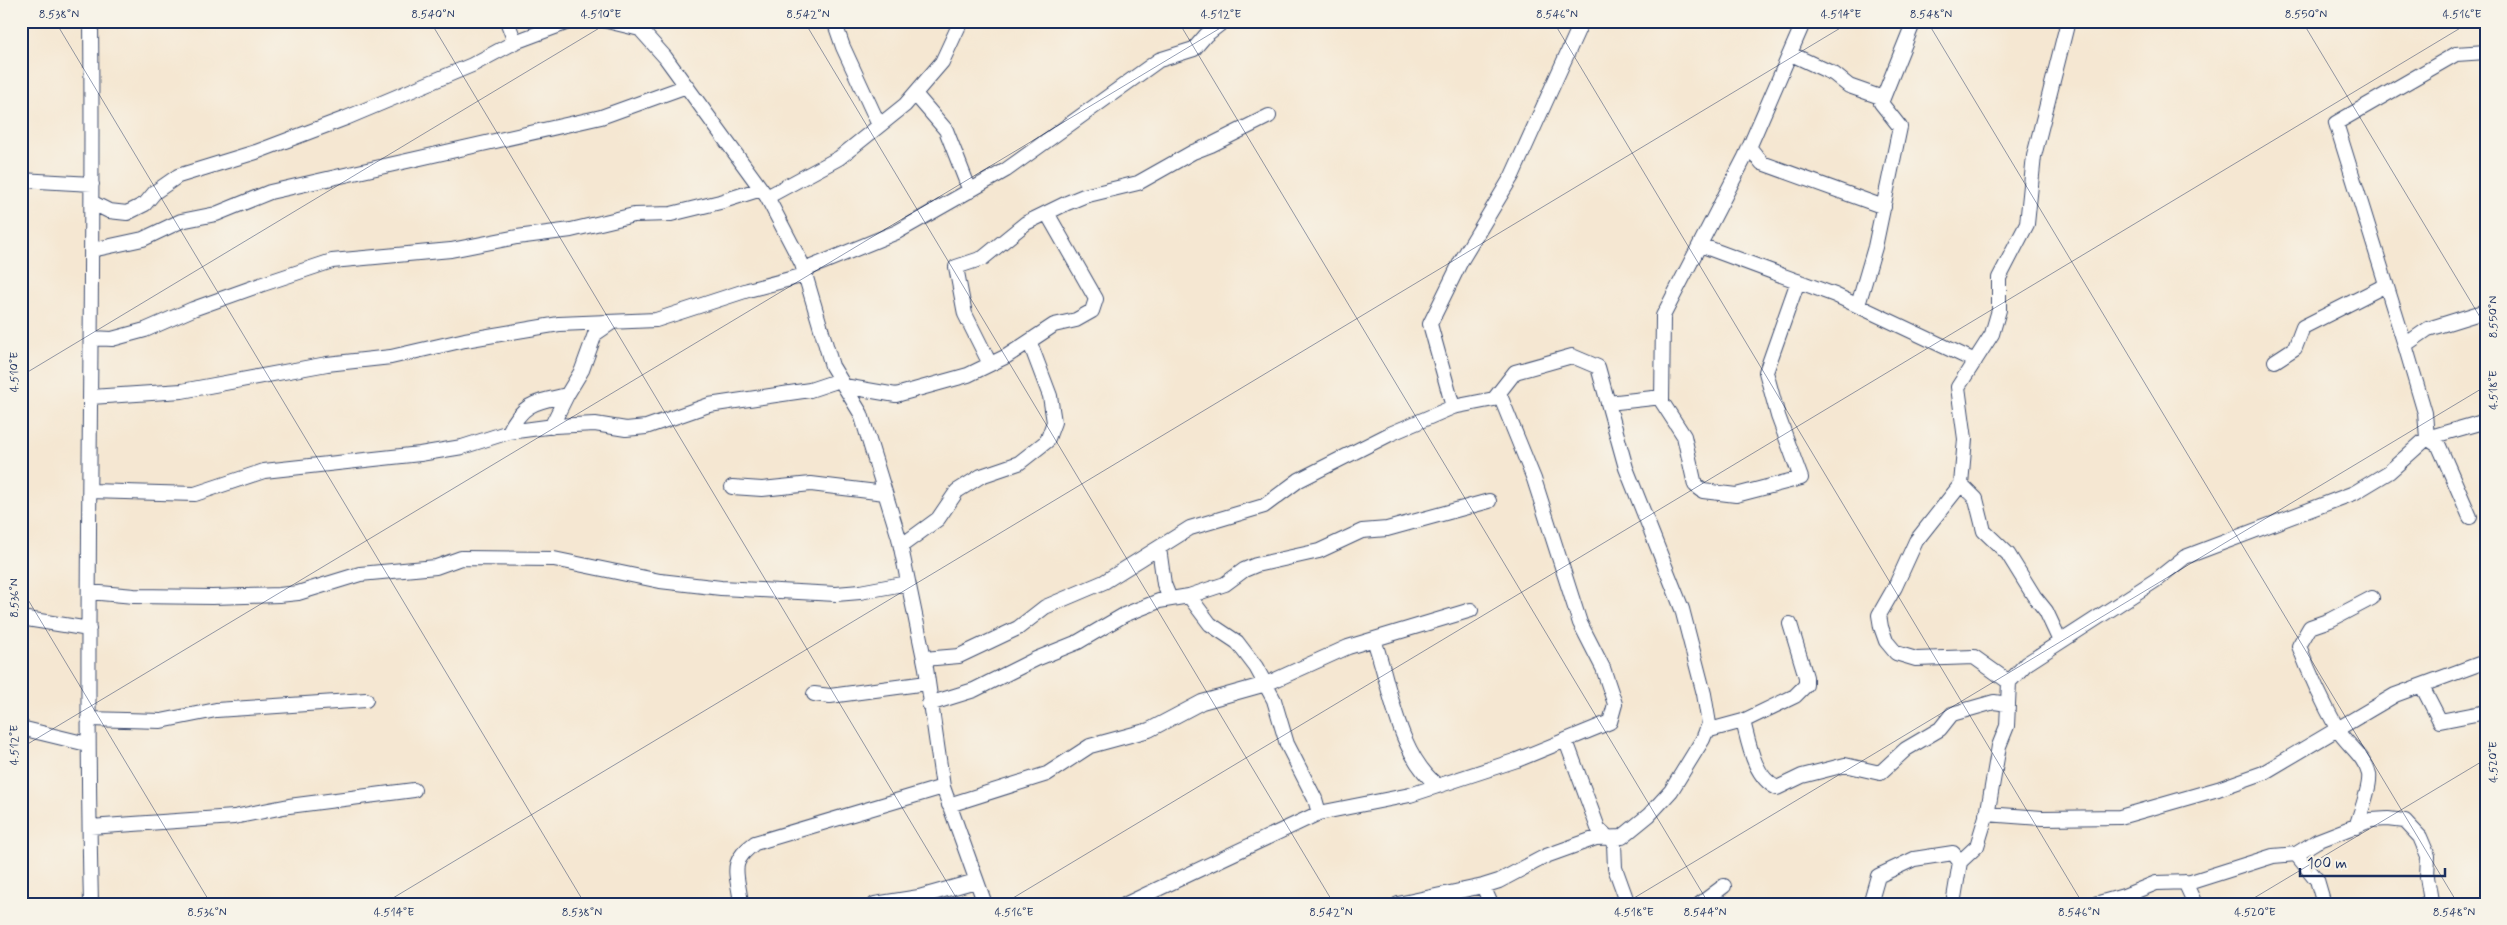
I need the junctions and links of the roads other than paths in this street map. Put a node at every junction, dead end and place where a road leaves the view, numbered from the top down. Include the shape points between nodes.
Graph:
1 (91, 21) edge
2 (507, 21) edge
3 (571, 21) edge
4 (607, 21) edge
5 (834, 21) edge
6 (961, 21) edge
7 (1224, 21) edge
8 (1582, 21) edge
9 (1804, 21) edge
10 (1914, 21) edge
11 (2068, 21) edge
12 (640, 25) edge
13 (515, 42) junction
14 (2486, 52) edge
15 (1791, 54) junction
16 (687, 86) junction
17 (915, 94) junction
18 (1883, 98) junction
19 (1269, 116) dead end
20 (879, 125) junction
21 (1749, 147) junction
22 (21, 180) edge
23 (92, 184) junction
24 (970, 191) junction
25 (764, 193) junction
26 (93, 202) junction
27 (1884, 207) junction
28 (1047, 213) junction
29 (1700, 245) junction
30 (92, 250) junction
31 (805, 273) junction
32 (1798, 281) junction
33 (2386, 285) junction
34 (1858, 305) junction
35 (2486, 311) edge
36 (612, 322) junction
37 (92, 338) junction
38 (1030, 343) junction
39 (2405, 346) junction
40 (1975, 361) junction
41 (2275, 361) dead end
42 (990, 364) junction
43 (842, 383) junction
44 (1499, 393) junction
45 (567, 395) junction
46 (91, 397) junction
47 (1662, 397) junction
48 (1608, 403) junction
49 (1454, 407) junction
50 (2486, 421) edge
51 (551, 427) junction
52 (509, 432) junction
53 (2427, 438) junction
54 (1961, 484) junction
55 (732, 486) dead end
56 (90, 491) junction
57 (885, 494) junction
58 (1489, 501) dead end
59 (2470, 517) dead end
60 (901, 546) junction
61 (1159, 548) junction
62 (908, 583) junction
63 (89, 592) junction
64 (1189, 596) junction
65 (2372, 598) dead end
66 (1170, 599) junction
67 (1471, 610) dead end
68 (21, 618) edge
69 (1790, 624) dead end
70 (89, 629) junction
71 (1374, 640) junction
72 (2060, 640) junction
73 (924, 659) junction
74 (2479, 664) dead end
75 (2009, 682) junction
76 (927, 683) junction
77 (1266, 684) junction
78 (2422, 686) junction
79 (814, 694) dead end
80 (366, 700) dead end
81 (929, 704) junction
82 (2008, 704) junction
83 (2486, 712) edge
84 (88, 720) junction
85 (1743, 721) junction
86 (21, 728) edge
87 (2338, 730) junction
88 (1706, 731) junction
89 (1566, 742) junction
90 (87, 744) junction
91 (1438, 786) junction
92 (943, 787) junction
93 (414, 790) dead end
94 (950, 805) junction
95 (1319, 813) junction
96 (1986, 814) junction
97 (2356, 827) junction
98 (90, 828) junction
99 (1606, 836) junction
100 (2296, 854) junction
101 (1960, 862) junction
102 (976, 881) junction
103 (2185, 882) junction
104 (1483, 886) junction
105 (1724, 886) dead end
106 (1957, 902) edge
107 (92, 904) edge
108 (741, 904) edge
109 (875, 904) edge
110 (985, 904) edge
111 (1126, 904) edge
112 (1398, 904) edge
113 (1491, 904) edge
114 (1628, 904) edge
115 (1700, 904) edge
116 (1870, 904) edge
117 (2095, 904) edge
118 (2195, 904) edge
119 (2324, 904) edge
120 (2426, 904) edge

1 - 23 street
2 - 13 street
3 - 13 street
4 - 12 street
5 - 20 street via 842,47
6 - 17 street via 942,62
7 - 24 street via 1194,49 1159,60 1006,170
8 - 49 street via 1512,176 1461,261 1430,324
9 - 15 street
10 - 18 street
11 - 40 street via 2034,156 2027,224 1999,278 1999,310 1992,334
12 - 16 street
13 - 26 street via 472,65 346,118 256,152 178,176 154,192 145,204 127,213 109,211
14 - 33 street via 2456,54 2336,123
15 - 18 street via 1834,74 1849,86
15 - 21 street
16 - 25 street
16 - 30 street via 600,117 270,192 216,214 181,221 143,240
17 - 20 street
17 - 24 street via 946,130
18 - 27 street via 1881,103 1900,127
19 - 28 street via 1193,152 1138,183 1084,196
20 - 25 street via 839,158
21 - 27 street via 1762,163
21 - 29 street
22 - 23 street
23 - 26 street
24 - 31 street via 897,232
25 - 31 street
25 - 37 street via 671,214 634,215 571,230 451,250 332,262 302,269 145,330 112,339
26 - 30 street
27 - 34 street
28 - 38 street via 1096,299 1092,311 1076,320 1054,325
28 - 42 street via 1026,223 983,258 956,267 966,314
29 - 32 street
29 - 47 street via 1663,316
30 - 37 street
31 - 36 street via 656,320
31 - 43 street via 832,366
32 - 34 street
32 - 47 street via 1766,372 1801,478 1736,495 1703,491 1695,485 1684,436
33 - 39 street
33 - 41 street via 2303,326 2295,348
34 - 40 street
35 - 39 street via 2428,328
36 - 45 street via 595,334 582,370
36 - 46 street via 549,325 391,357 291,370 182,391
37 - 46 street
38 - 42 street
38 - 60 street via 1050,396 1054,422 1047,441 1019,463 981,476 956,491 938,519
39 - 53 street via 2425,413
40 - 54 street via 1958,387 1965,439
42 - 43 street via 968,375 896,395
43 - 51 street via 709,405 646,427 626,429 595,424
43 - 57 street via 861,414
44 - 48 street via 1515,372 1572,356 1598,367
44 - 49 street via 1494,399
44 - 89 street via 1534,479 1580,623 1603,668 1616,704 1610,722
45 - 51 street
45 - 52 street via 533,403 522,410
46 - 56 street
47 - 48 street
48 - 88 street via 1626,468 1682,609 1704,694 1709,724
49 - 61 street via 1390,434 1299,480 1264,506 1190,528
50 - 53 street
51 - 52 street
52 - 56 street via 462,447 420,454 264,471 195,494
53 - 59 street via 2439,446
53 - 72 street via 2389,472 2354,493 2185,557 2156,580
54 - 72 street via 1976,499 1984,531 2008,554 2046,611
54 - 75 street via 1916,541 1879,615 1880,627 1896,653 1916,659 1974,657
55 - 57 street via 762,489 811,484
56 - 63 street
57 - 60 street
58 - 64 street via 1387,530 1362,531 1319,551 1256,565 1225,584
60 - 62 street
61 - 66 street via 1164,584
61 - 73 street via 1104,582 1045,607 1018,628 959,656
62 - 63 street via 836,594 720,588 660,581 554,559 461,558 436,567 360,574 279,595 164,597
62 - 73 street
63 - 70 street
64 - 66 street
64 - 77 street via 1210,624 1237,642
65 - 87 street via 2310,627 2299,646 2318,695 2332,714
66 - 81 street via 1124,615 1078,642 974,690
67 - 71 street
68 - 70 street
69 - 85 street via 1806,685 1795,696
70 - 84 street
71 - 77 street via 1348,647
71 - 91 street via 1395,712 1415,761 1425,776
72 - 75 street via 2026,664
73 - 76 street
74 - 78 street
75 - 82 street
76 - 79 street via 830,696
76 - 81 street
77 - 94 street via 1202,702 1149,730 1090,746 1047,774
77 - 95 street via 1274,700 1286,744
78 - 83 street via 2440,721
78 - 87 street via 2396,695
80 - 84 street via 216,710 161,721
81 - 92 street
82 - 85 street via 1994,702 1952,714 1940,728 1906,749 1880,773 1845,766 1802,776 1777,788 1769,784 1753,760
82 - 96 street via 2007,726 1999,746
84 - 90 street
85 - 88 street
86 - 90 street
87 - 96 street via 2263,773 2120,816 2042,818
87 - 97 street via 2362,758 2369,775
88 - 99 street via 1671,791 1649,815 1622,837
89 - 91 street
89 - 99 street via 1598,828
90 - 98 street
91 - 95 street via 1410,796
92 - 94 street
92 - 108 street via 755,843 742,852 735,864
93 - 98 street via 290,806 234,817
94 - 102 street
95 - 111 street
96 - 101 street via 1977,846
97 - 100 street via 2318,841
97 - 120 street via 2371,820 2388,818 2405,821 2420,837 2428,856 2431,901
98 - 107 street
99 - 104 street via 1546,856
99 - 114 street via 1614,843 1615,868
100 - 103 street via 2273,856
100 - 119 street via 2317,880
101 - 106 street
101 - 116 street via 1953,853 1914,859 1878,876
102 - 109 street via 919,897
102 - 110 street
103 - 117 street via 2156,883
103 - 118 street
104 - 112 street
104 - 113 street
105 - 115 street

